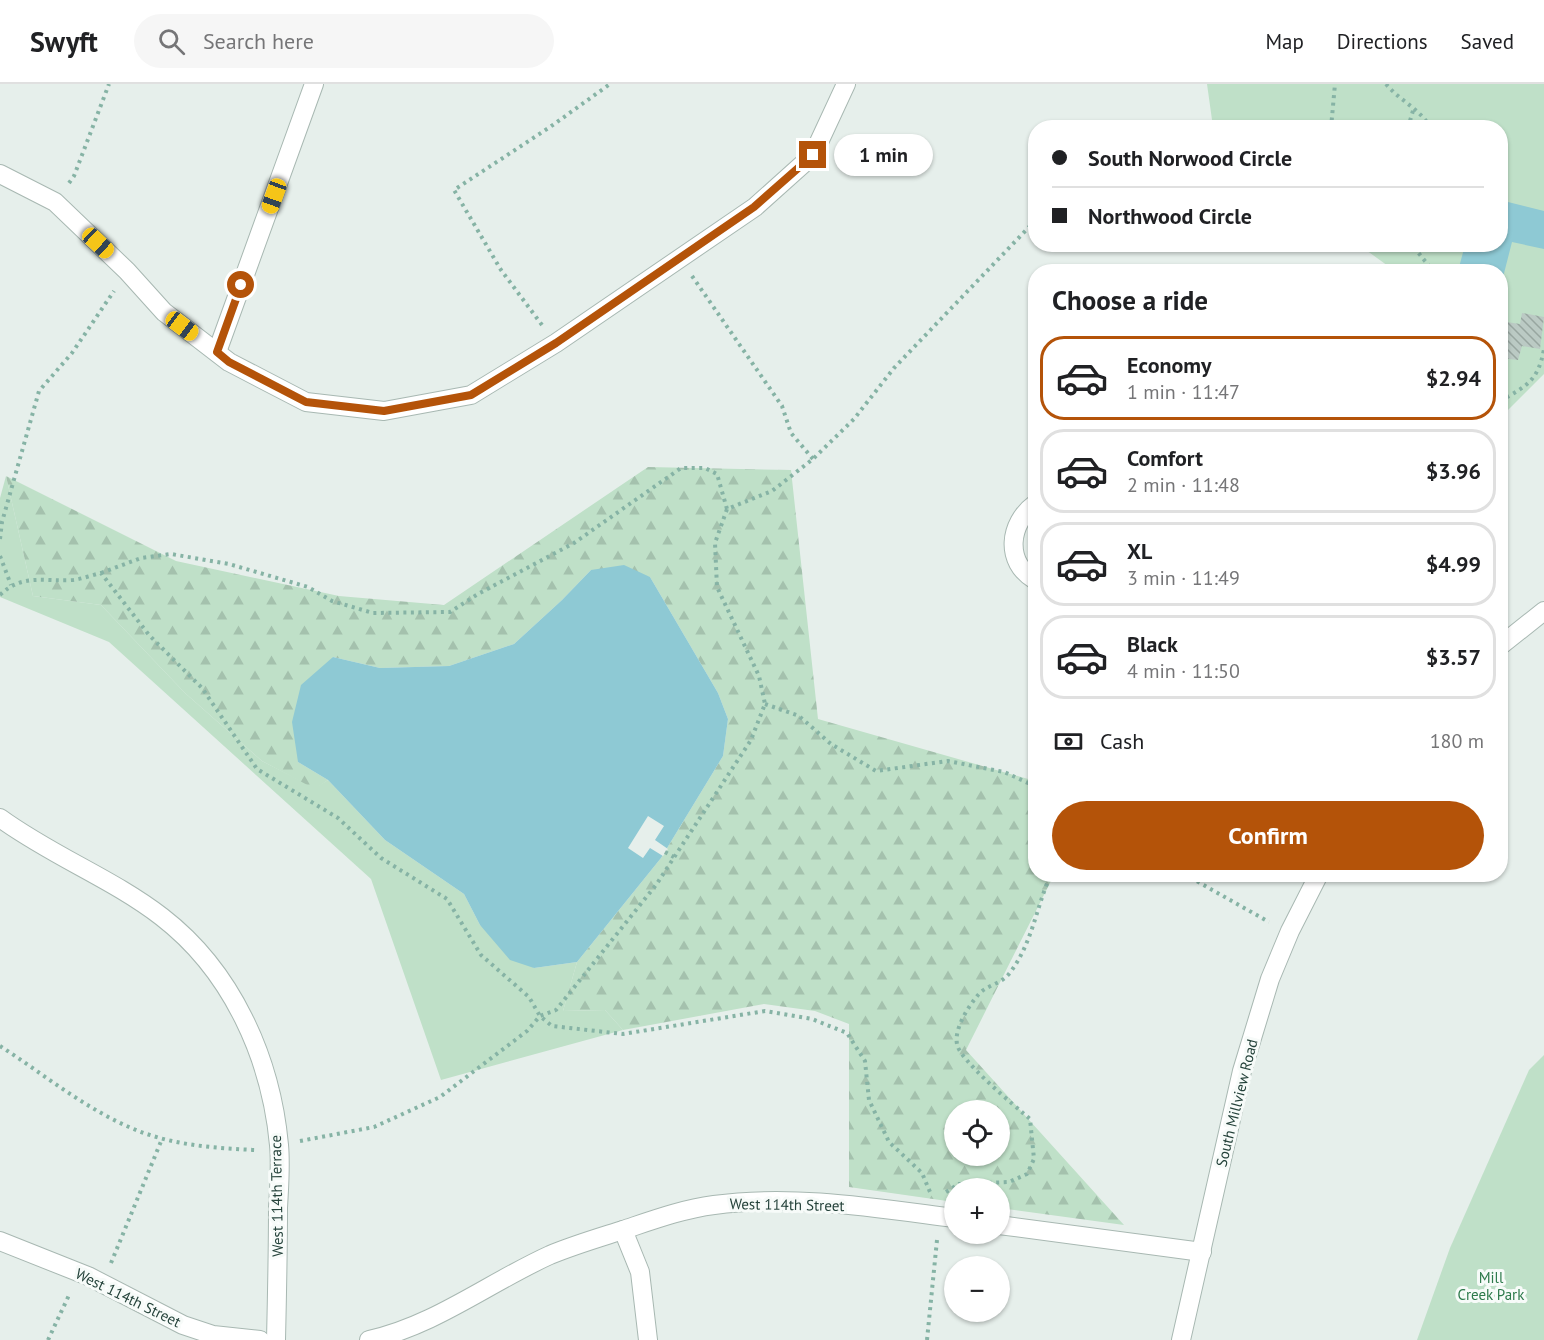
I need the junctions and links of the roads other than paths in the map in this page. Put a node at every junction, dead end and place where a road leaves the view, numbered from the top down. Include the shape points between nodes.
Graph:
1 (314, 84) edge
2 (846, 84) edge
3 (0, 174) edge
4 (217, 352) junction
5 (1028, 510) edge
6 (1028, 574) edge
7 (1544, 611) edge
8 (1508, 640) edge
9 (0, 818) edge
10 (1315, 882) edge
11 (944, 1213) edge
12 (1010, 1226) edge
13 (623, 1230) junction
14 (0, 1240) edge
15 (1202, 1252) junction
16 (260, 1340) edge
17 (276, 1340) edge
18 (369, 1340) edge
19 (648, 1340) edge
20 (1181, 1340) edge

1 - 4 street
2 - 4 street via 813,155 754,207 556,343 471,395 384,411 306,402
3 - 4 street via 55,202 128,271 164,312
5 - 6 street via 1021,516 1013,537 1016,560
7 - 8 street
9 - 17 street, West 114th Terrace via 28,839 139,900 197,948 224,983 264,1068 279,1145
10 - 15 street, South Millview Road via 1270,979 1242,1071
11 - 13 street, West 114th Street via 933,1208 763,1202 714,1205 661,1216
12 - 15 street
13 - 18 street, West 114th Street via 548,1256 412,1327
13 - 19 street via 640,1272
14 - 16 street, West 114th Street via 88,1276 183,1325 213,1335
15 - 20 street, South Millview Road

